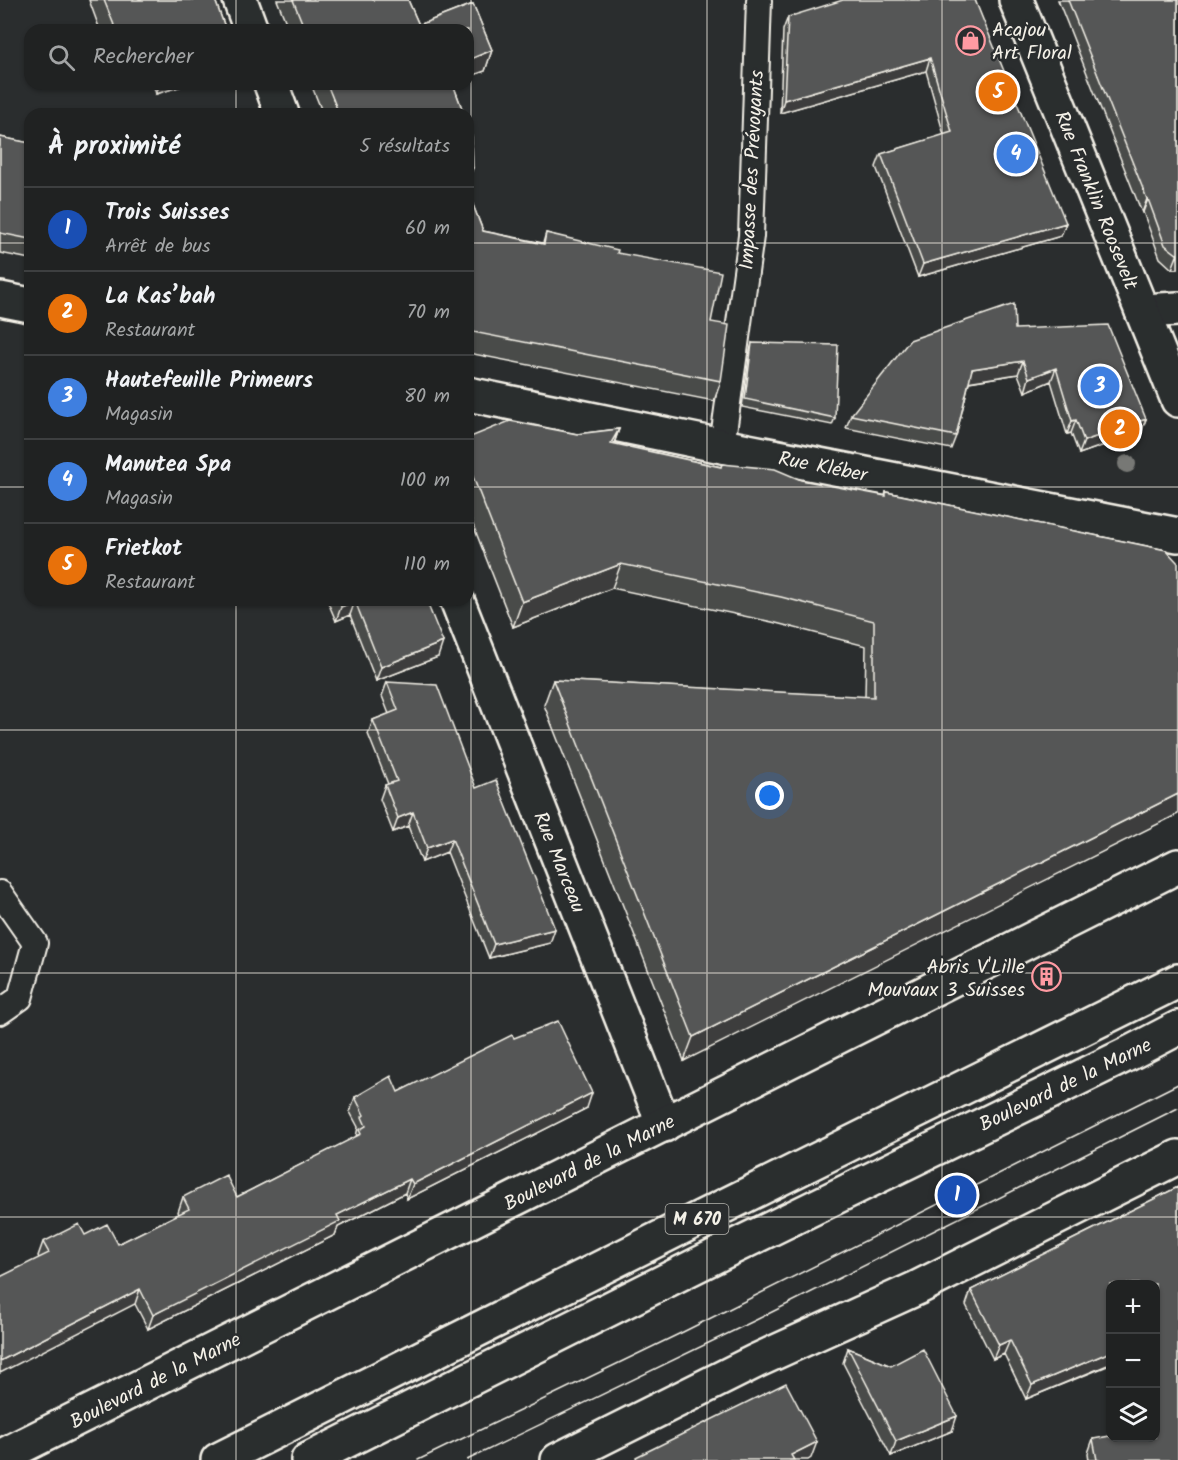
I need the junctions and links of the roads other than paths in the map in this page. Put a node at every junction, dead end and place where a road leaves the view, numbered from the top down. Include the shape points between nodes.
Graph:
1 (240, 0) edge
2 (759, 0) edge
3 (1016, 0) edge
4 (249, 24) edge
5 (273, 90) edge
6 (280, 108) edge
7 (0, 298) edge
8 (24, 304) edge
9 (1178, 309) edge
10 (1142, 311) junction
11 (474, 395) edge
12 (1178, 400) edge
13 (722, 446) junction
14 (1178, 535) edge
15 (459, 606) edge
16 (1178, 866) edge
17 (0, 893) edge
18 (1178, 981) edge
19 (0, 1012) edge
20 (1178, 1028) edge
21 (664, 1125) junction
22 (1178, 1157) edge
23 (0, 1457) edge
24 (218, 1460) edge
25 (308, 1460) edge
26 (558, 1460) edge

1 - 4 main road
2 - 13 lane, Impasse des Prévoyants via 752,236
3 - 10 main road, Rue Franklin Roosevelt
5 - 6 main road
7 - 8 main road
9 - 10 main road
10 - 12 main road, Rue Franklin Roosevelt
11 - 13 main road, Rue Kléber
13 - 14 main road, Rue Kléber
15 - 21 main road, Rue Marceau
16 - 21 main road, Boulevard de la Marne
17 - 19 lane via 35,943 20,998
18 - 24 main road, M 670
20 - 25 main road, Boulevard de la Marne / M 670
21 - 23 main road, Boulevard de la Marne
22 - 26 main road via 917,1288 756,1361

